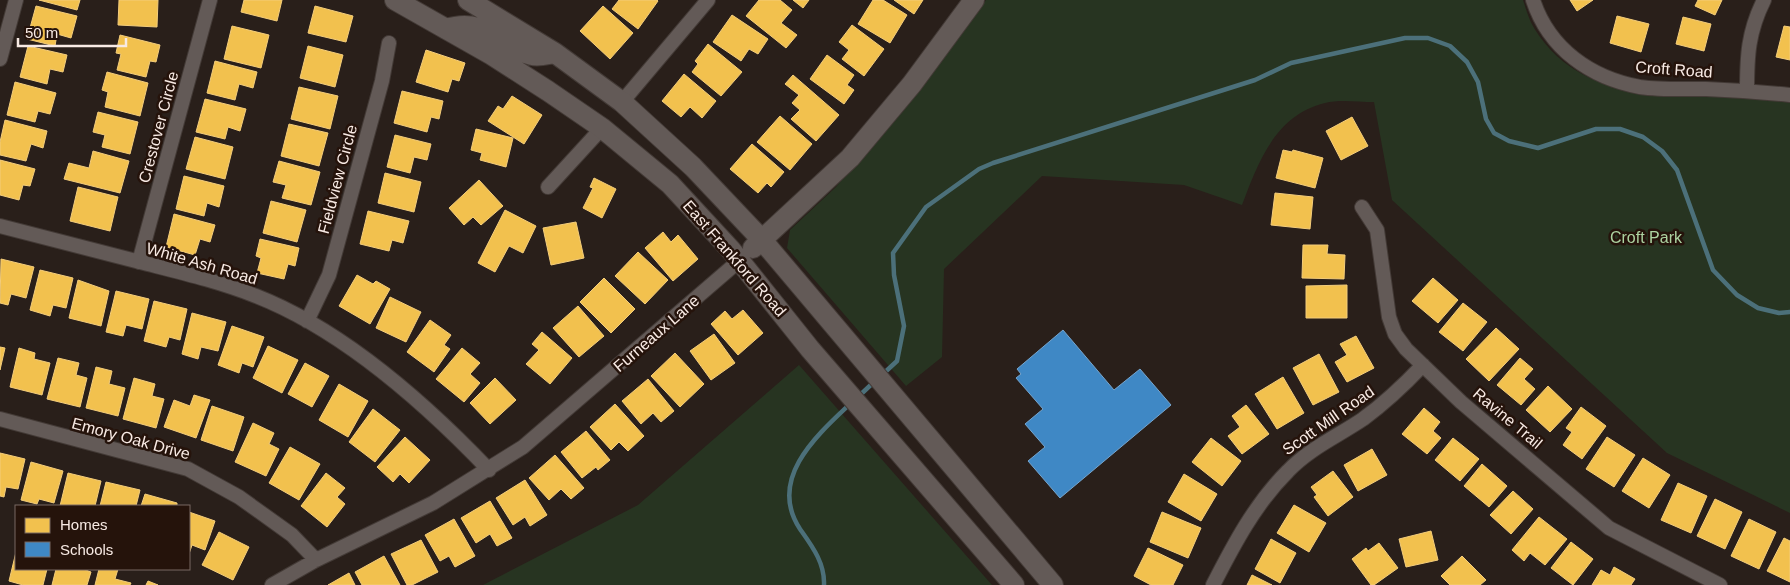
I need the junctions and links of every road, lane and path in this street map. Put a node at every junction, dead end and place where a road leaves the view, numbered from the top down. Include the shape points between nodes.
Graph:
1 (16, 0) edge
2 (210, 0) edge
3 (395, 0) edge
4 (468, 0) edge
5 (708, 0) edge
6 (974, 0) edge
7 (1533, 0) edge
8 (1764, 0) edge
9 (446, 28) junction
10 (390, 43) dead end
11 (555, 53) junction
12 (0, 59) edge
13 (1747, 91) junction
14 (1790, 95) edge
15 (622, 102) junction
16 (602, 128) junction
17 (548, 187) dead end
18 (1362, 207) dead end
19 (0, 226) edge
20 (762, 240) junction
21 (740, 260) junction
22 (139, 262) junction
23 (308, 322) junction
24 (1423, 365) junction
25 (0, 419) edge
26 (489, 470) junction
27 (965, 527) junction
28 (316, 560) junction
29 (1033, 562) junction
30 (272, 585) edge
31 (1014, 585) edge
32 (1054, 585) edge
33 (1213, 585) edge
34 (1720, 585) edge

1 - 12 street
2 - 22 street, Crestover Circle
3 - 9 main road, East Frankford Road
4 - 11 main road, East Frankford Road
5 - 15 street
6 - 20 main road, Furneaux Lane via 912,84 850,158
7 - 13 street, Croft Road via 1543,26 1553,40 1588,69 1612,80 1642,87
8 - 13 street via 1753,21 1747,54
9 - 11 main road via 460,24 474,26 530,54
9 - 16 main road, East Frankford Road via 496,57
10 - 23 street, Fieldview Circle via 329,275
11 - 15 main road, East Frankford Road
13 - 14 street, Croft Road
15 - 20 main road, East Frankford Road via 693,167
16 - 17 street
16 - 21 main road, East Frankford Road via 670,184
18 - 24 street, Ravine Trail via 1377,230 1389,317 1395,334
19 - 22 street, White Ash Road
20 - 21 main road, Furneaux Lane
20 - 29 main road, East Frankford Road
21 - 26 street, Furneaux Lane via 557,419
21 - 27 main road, East Frankford Road via 822,363
22 - 23 street, White Ash Road via 208,279 258,297
23 - 26 street, White Ash Road via 368,361 419,401
24 - 33 street, Scott Mill Road via 1394,395 1289,470 1264,498 1240,534
24 - 34 street, Ravine Trail via 1461,402 1609,528
25 - 28 street, Emory Oak Drive via 188,469 239,497 292,534
26 - 28 street, Furneaux Lane via 432,503
27 - 29 main road via 1013,560 1025,564
27 - 31 main road, East Frankford Road
28 - 30 street, Furneaux Lane
29 - 32 main road, East Frankford Road

